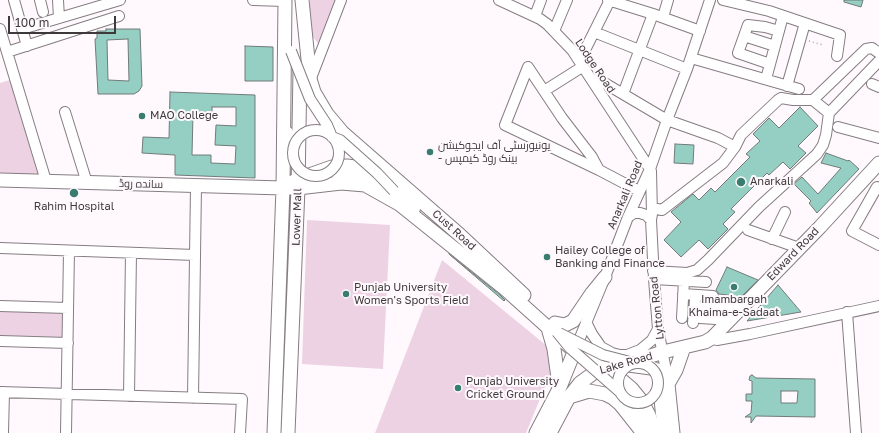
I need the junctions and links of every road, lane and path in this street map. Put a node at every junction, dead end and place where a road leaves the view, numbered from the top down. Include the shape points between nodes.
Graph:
1 (14, 0) edge
2 (40, 0) edge
3 (58, 0) edge
4 (124, 0) edge
5 (253, 0) edge
6 (285, 0) edge
7 (290, 0) edge
8 (301, 0) edge
9 (340, 0) edge
10 (542, 0) edge
11 (567, 0) edge
12 (609, 0) edge
13 (668, 0) edge
14 (710, 0) edge
15 (723, 0) edge
16 (504, 1) edge
17 (88, 4) edge
18 (44, 12) dead end
19 (658, 15) junction
20 (120, 16) dead end
21 (534, 16) junction
22 (783, 16) junction
23 (59, 18) junction
24 (805, 23) junction
25 (0, 29) edge
26 (22, 29) junction
27 (554, 31) junction
28 (700, 31) junction
29 (779, 31) junction
30 (594, 32) junction
31 (744, 36) junction
32 (27, 46) junction
33 (775, 46) junction
34 (291, 51) junction
35 (640, 51) junction
36 (7, 52) junction
37 (879, 53) edge
38 (837, 56) dead end
39 (577, 58) junction
40 (691, 58) junction
41 (879, 60) edge
42 (770, 64) junction
43 (582, 68) junction
44 (687, 69) junction
45 (310, 79) junction
46 (591, 79) junction
47 (766, 79) junction
48 (787, 86) junction
49 (799, 88) dead end
50 (544, 91) junction
51 (623, 94) junction
52 (813, 100) junction
53 (299, 110) junction
54 (65, 112) dead end
55 (829, 113) junction
56 (667, 120) junction
57 (838, 127) dead end
58 (332, 137) junction
59 (879, 138) edge
60 (735, 147) junction
61 (292, 155) junction
62 (879, 163) edge
63 (650, 169) junction
64 (598, 170) junction
65 (387, 172) junction
66 (325, 174) junction
67 (0, 180) edge
68 (46, 181) junction
69 (87, 183) junction
70 (298, 183) junction
71 (196, 186) junction
72 (877, 187) dead end
73 (283, 188) junction
74 (394, 191) junction
75 (639, 191) junction
76 (652, 208) junction
77 (785, 212) dead end
78 (628, 217) junction
79 (651, 220) junction
80 (748, 230) dead end
81 (772, 239) junction
82 (879, 245) edge
83 (0, 248) edge
84 (800, 248) junction
85 (69, 250) junction
86 (131, 253) junction
87 (195, 255) junction
88 (654, 275) junction
89 (605, 277) junction
90 (684, 280) junction
91 (706, 282) dead end
92 (683, 294) junction
93 (695, 294) junction
94 (713, 296) dead end
95 (0, 306) edge
96 (879, 306) edge
97 (698, 307) dead end
98 (68, 308) junction
99 (740, 309) junction
100 (847, 312) junction
101 (682, 318) dead end
102 (731, 320) junction
103 (586, 322) junction
104 (553, 327) junction
105 (658, 329) junction
106 (708, 340) junction
107 (0, 341) edge
108 (68, 343) junction
109 (684, 347) junction
110 (576, 348) junction
111 (663, 352) junction
112 (629, 364) junction
113 (604, 368) junction
114 (663, 385) junction
115 (560, 387) junction
116 (2, 392) edge
117 (620, 392) junction
118 (67, 394) junction
119 (130, 396) junction
120 (569, 397) junction
121 (193, 398) junction
122 (628, 400) junction
123 (3, 433) edge
124 (66, 433) edge
125 (240, 433) edge
126 (274, 433) edge
127 (288, 433) edge
128 (536, 433) edge
129 (550, 433) edge
130 (643, 433) edge
131 (650, 433) edge
132 (655, 433) edge
133 (663, 433) edge
134 (673, 433) edge
135 (856, 433) edge

1 - 26 street
2 - 18 street
3 - 23 street
4 - 17 street
5 - 6 street
6 - 73 main road, Lower Mall
7 - 34 street
8 - 45 main road, Cust Road
8 - 53 main road, Lower Mall
9 - 45 street
10 - 21 street
11 - 27 street
12 - 19 street
12 - 30 street
13 - 19 street
14 - 28 street, Anarkali Road
15 - 22 street
16 - 21 street, Lodge Road
17 - 23 street
19 - 28 street
19 - 35 street
20 - 32 street
21 - 27 street, Lodge Road
22 - 24 street
22 - 29 street
23 - 26 street
24 - 38 street via 840,35
24 - 48 street
25 - 36 street
26 - 32 street
27 - 39 street, Lodge Road
28 - 40 street, Anarkali Road
29 - 31 street via 748,26
29 - 33 street
30 - 35 street
30 - 39 street via 585,50
31 - 33 street
31 - 42 street via 738,53
32 - 36 street
33 - 42 street
34 - 58 street, bridge via 310,99
34 - 61 street, bridge via 288,137
35 - 44 street
35 - 51 street
36 - 68 street
37 - 52 street via 872,48 866,49
39 - 43 street, Lodge Road
40 - 44 street, Anarkali Road
40 - 47 street
41 - 55 street
42 - 47 street
43 - 46 street, Lodge Road
43 - 50 street
44 - 56 street, Anarkali Road
45 - 53 street
45 - 65 main road, Cust Road via 314,92 327,114 343,133
46 - 51 street via 601,81
46 - 63 street, Lodge Road
47 - 48 street
48 - 49 street
50 - 64 street via 592,157
50 - 64 street via 528,67 505,125
51 - 56 street
52 - 55 street
52 - 60 street via 778,100 741,135
53 - 70 main road, Lower Mall
54 - 69 street
55 - 88 street via 826,135 817,154 759,207 708,260 688,273
56 - 60 street via 718,138
56 - 63 street, Anarkali Road
57 - 59 street
58 - 61 street, bridge via 320,130 306,132 295,141
58 - 66 street, bridge via 339,150 338,157 336,164
58 - 74 street, bridge via 340,140
60 - 76 street via 722,163 662,210
61 - 66 street, bridge via 298,168 304,173 311,176
62 - 84 main road, Edward Road
63 - 75 street, Anarkali Road
63 - 76 street, Lytton Road
64 - 75 street
65 - 70 main road via 347,166 332,167
65 - 104 main road, Cust Road via 461,236
66 - 74 street, bridge via 346,172 360,175
67 - 68 main road, ساندہ روڈ
68 - 69 main road, ساندہ روڈ
69 - 71 main road, ساندہ روڈ
70 - 73 main road
70 - 104 main road, Cust Road via 365,185 399,204
70 - 127 main road, Lower Mall
71 - 73 main road, ساندہ روڈ
71 - 87 street
72 - 82 street via 852,231
73 - 126 main road, Lower Mall
74 - 104 street
75 - 78 street, Anarkali Road
76 - 79 street, Lytton Road
77 - 81 street
78 - 79 street via 640,213
78 - 89 street, Anarkali Road
79 - 88 street, Lytton Road
80 - 81 street
81 - 84 street
83 - 85 street
84 - 99 main road, Edward Road
85 - 86 street
85 - 98 street
86 - 87 street
86 - 119 street
87 - 121 street
88 - 90 street
88 - 105 street, Lytton Road
89 - 103 street, Anarkali Road
89 - 104 main road via 573,321
90 - 91 street
90 - 92 street
92 - 93 street
92 - 101 street
93 - 94 street
93 - 102 street via 697,320
95 - 98 street
96 - 100 street
97 - 99 street
98 - 108 street
99 - 102 main road, Edward Road
100 - 106 street via 750,334
100 - 135 street
102 - 106 main road, Edward Road
103 - 105 street via 601,347 620,355 640,350 652,340
103 - 110 street, Anarkali Road
104 - 110 main road, Cust Road
104 - 112 street, bridge via 603,355
104 - 115 main road
104 - 117 street, bridge via 570,348
105 - 111 street, Lytton Road
106 - 109 main road, Lake Road
107 - 108 street
108 - 118 street
109 - 111 main road, Lake Road
109 - 114 main road via 676,370
110 - 112 main road, Cust Road via 600,358
110 - 113 main road, Cust Road
110 - 115 main road
111 - 112 main road, Lake Road
111 - 114 street, Lytton Road
112 - 113 main road, Lake Road
112 - 114 main road, Cust Road via 657,370 665,377
112 - 117 street, bridge via 618,380
113 - 120 main road, Lake Road via 587,376
113 - 132 main road, Cust Road via 618,377 636,395 649,415
114 - 122 street, bridge via 647,401 641,403
114 - 133 street, Lytton Road
114 - 134 main road via 670,404
115 - 128 main road
116 - 118 street
116 - 123 street
117 - 122 street, bridge
118 - 119 street
118 - 124 street
119 - 121 street
120 - 129 main road, Lake Road
120 - 130 main road via 589,391 605,394 620,404
121 - 125 street via 242,399
122 - 131 street

